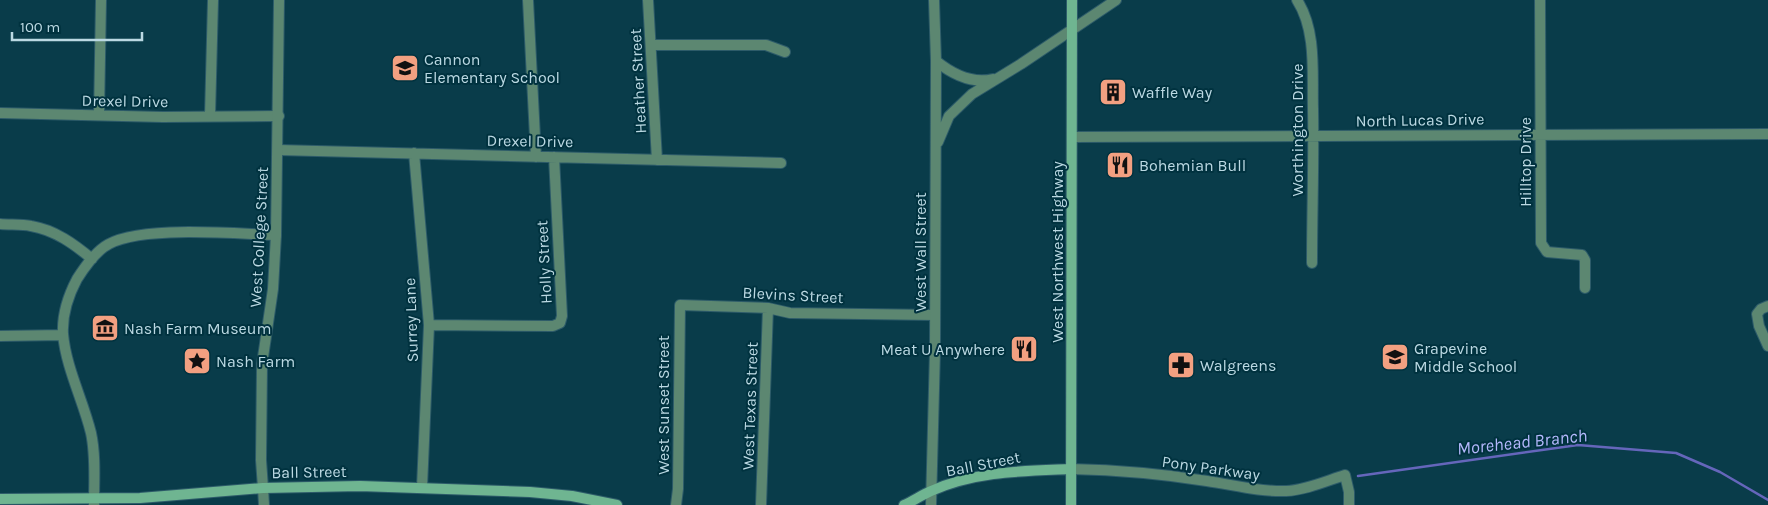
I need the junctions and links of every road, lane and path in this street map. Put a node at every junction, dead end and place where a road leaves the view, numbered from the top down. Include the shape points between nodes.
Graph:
1 (101, 0) edge
2 (213, 0) edge
3 (279, 0) edge
4 (528, 0) edge
5 (648, 0) edge
6 (934, 0) edge
7 (1072, 0) edge
8 (1116, 0) edge
9 (1297, 0) edge
10 (1540, 0) edge
11 (1068, 33) junction
12 (651, 45) junction
13 (785, 52) dead end
14 (936, 61) junction
15 (996, 78) junction
16 (0, 113) edge
17 (99, 115) junction
18 (210, 116) junction
19 (279, 116) junction
20 (1539, 134) junction
21 (1768, 134) edge
22 (1314, 136) junction
23 (1072, 137) junction
24 (278, 150) junction
25 (936, 150) junction
26 (414, 153) junction
27 (536, 156) junction
28 (554, 157) junction
29 (657, 160) junction
30 (781, 163) dead end
31 (0, 224) edge
32 (276, 235) junction
33 (92, 259) junction
34 (1312, 263) dead end
35 (1585, 288) dead end
36 (680, 305) joint
37 (1768, 306) edge
38 (768, 308) junction
39 (935, 315) junction
40 (429, 325) junction
41 (63, 335) junction
42 (0, 336) edge
43 (1768, 346) edge
44 (1071, 469) junction
45 (422, 487) junction
46 (263, 488) junction
47 (932, 490) junction
48 (0, 499) edge
49 (94, 502) edge
50 (264, 505) edge
51 (617, 505) edge
52 (676, 505) edge
53 (761, 505) edge
54 (904, 505) edge
55 (931, 505) edge
56 (1071, 505) edge
57 (1349, 505) edge

1 - 17 street
2 - 18 street
3 - 19 street, West College Street
4 - 27 street
5 - 12 street, Heather Street
6 - 14 street, West Wall Street
7 - 11 main road, West Northwest Highway
8 - 11 street
9 - 22 street, Worthington Drive via 1308,25 1312,52
10 - 20 street, Hilltop Drive
11 - 15 street
11 - 23 main road, West Northwest Highway
12 - 13 street via 766,45
12 - 29 street, Heather Street
14 - 15 street via 962,77 985,81
14 - 25 street, West Wall Street
15 - 25 street via 972,94 949,116
16 - 17 street, Drexel Drive
17 - 18 street, Drexel Drive
18 - 19 street, Drexel Drive
19 - 24 street, West College Street
20 - 21 street, North Lucas Drive
20 - 22 street, North Lucas Drive
20 - 35 street, Hilltop Drive via 1541,243 1546,252 1582,255 1585,260
22 - 23 street, North Lucas Drive
22 - 34 street, Worthington Drive
23 - 44 main road, West Northwest Highway
24 - 26 street, Drexel Drive
24 - 32 street, West College Street
25 - 39 street, West Wall Street
26 - 27 street, Drexel Drive
26 - 40 street, Surrey Lane
27 - 28 street, Drexel Drive
28 - 29 street, Drexel Drive
28 - 40 street, Holly Street via 560,324
29 - 30 street, Drexel Drive
31 - 33 street via 31,226 53,232
32 - 33 street via 141,234 112,242
32 - 46 street, West College Street via 273,289 262,364 260,460
33 - 41 street via 70,295 63,318
36 - 38 street, Blevins Street
36 - 52 street, West Sunset Street
37 - 43 street via 1757,314
38 - 39 street, Blevins Street via 790,313
38 - 53 street, West Texas Street
39 - 47 street, West Wall Street
40 - 45 street, Surrey Lane
41 - 42 street
41 - 49 street via 91,434
44 - 47 main road, Ball Street via 1002,473
44 - 56 main road, West Northwest Highway
44 - 57 street, Pony Parkway via 1131,472 1265,491 1312,486 1345,475
45 - 46 main road, Ball Street
45 - 51 main road, Ball Street via 530,492
46 - 49 main road, Ball Street
46 - 50 street, West College Street
47 - 54 main road, Ball Street
47 - 55 street, West Wall Street
48 - 49 main road, Ball Street

